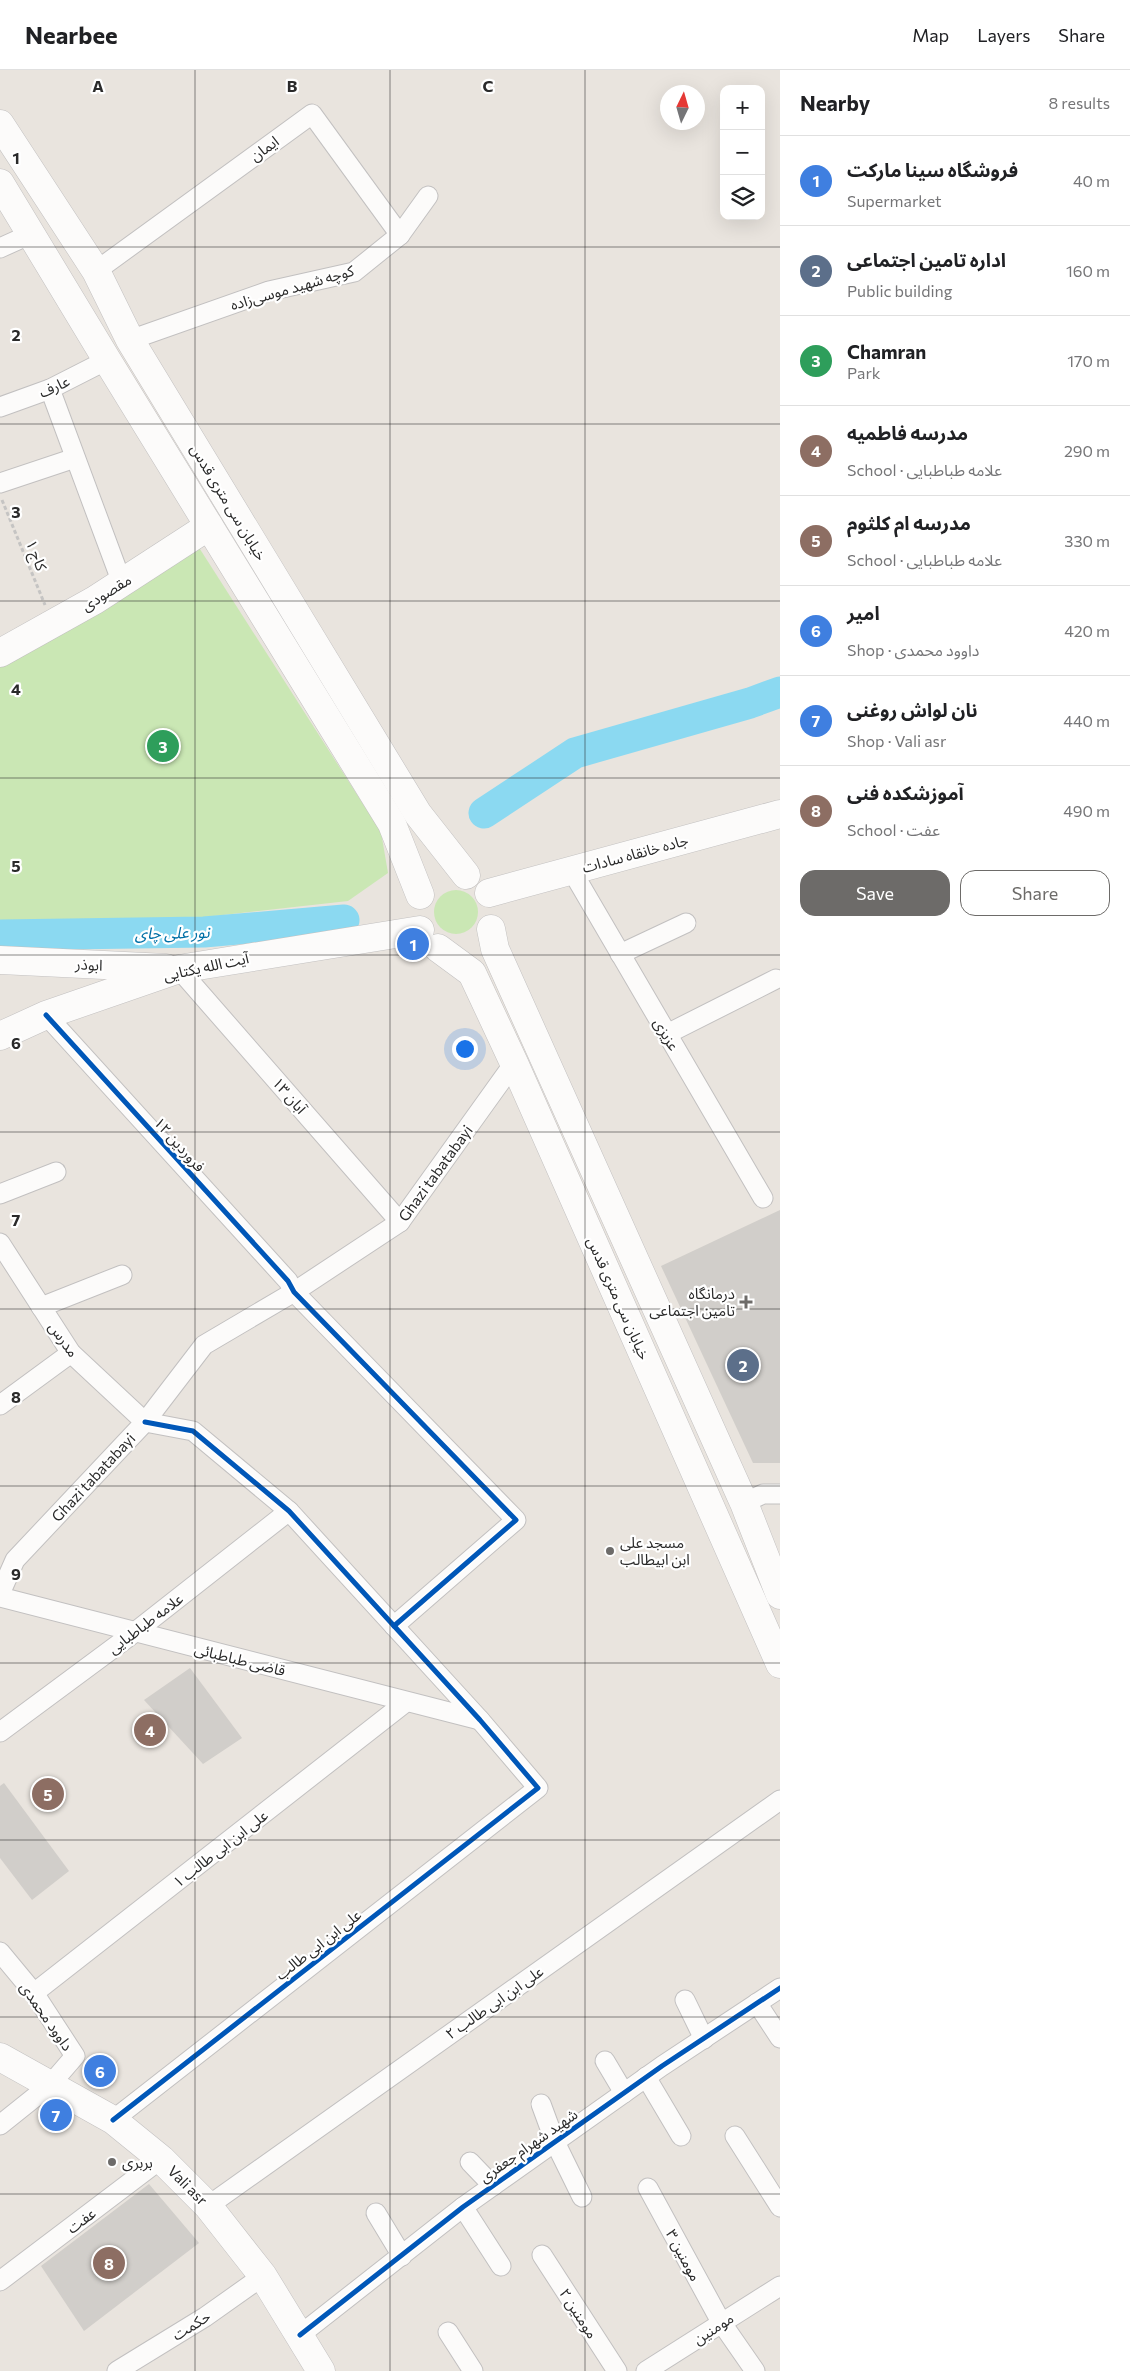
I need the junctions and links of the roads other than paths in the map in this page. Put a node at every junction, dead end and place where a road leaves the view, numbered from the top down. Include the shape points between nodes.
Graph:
1 (0, 124) edge
2 (0, 183) edge
3 (428, 196) dead end
4 (31, 234) junction
5 (400, 235) junction
6 (0, 248) edge
7 (96, 271) junction
8 (130, 340) junction
9 (106, 360) junction
10 (50, 389) junction
11 (0, 408) edge
12 (76, 458) junction
13 (0, 483) edge
14 (209, 526) junction
15 (122, 583) junction
16 (0, 653) edge
17 (780, 814) edge
18 (572, 870) junction
19 (466, 875) junction
20 (489, 892) junction
21 (420, 895) junction
22 (686, 924) dead end
23 (491, 929) junction
24 (429, 939) junction
25 (620, 954) junction
26 (0, 960) edge
27 (178, 968) junction
28 (776, 979) dead end
29 (46, 1015) junction
30 (667, 1034) junction
31 (0, 1036) edge
32 (514, 1063) junction
33 (56, 1172) dead end
34 (0, 1194) edge
35 (763, 1198) dead end
36 (400, 1222) junction
37 (0, 1243) edge
38 (122, 1275) dead end
39 (294, 1292) junction
40 (42, 1308) junction
41 (71, 1353) junction
42 (0, 1405) edge
43 (144, 1422) junction
44 (712, 1431) junction
45 (683, 1442) junction
46 (780, 1494) edge
47 (744, 1503) junction
48 (289, 1511) junction
49 (779, 1589) edge
50 (0, 1595) edge
51 (394, 1626) junction
52 (135, 1632) junction
53 (780, 1664) edge
54 (406, 1702) junction
55 (480, 1720) junction
56 (0, 1732) edge
57 (780, 1800) edge
58 (0, 1952) edge
59 (780, 1988) edge
60 (34, 1993) junction
61 (684, 2000) dead end
62 (757, 2003) junction
63 (780, 2038) edge
64 (704, 2039) junction
65 (0, 2057) edge
66 (605, 2061) dead end
67 (646, 2077) junction
68 (50, 2085) junction
69 (624, 2093) junction
70 (541, 2104) dead end
71 (113, 2120) junction
72 (0, 2125) edge
73 (681, 2136) dead end
74 (735, 2136) dead end
75 (555, 2142) junction
76 (161, 2159) junction
77 (470, 2162) dead end
78 (493, 2186) junction
79 (648, 2188) dead end
80 (582, 2197) dead end
81 (208, 2206) junction
82 (463, 2207) junction
83 (780, 2207) edge
84 (376, 2213) dead end
85 (542, 2254) dead end
86 (402, 2256) junction
87 (501, 2266) dead end
88 (263, 2276) junction
89 (0, 2281) edge
90 (780, 2286) edge
91 (721, 2322) junction
92 (448, 2332) dead end
93 (300, 2335) junction
94 (117, 2371) edge
95 (321, 2371) edge
96 (473, 2371) edge
97 (616, 2371) edge
98 (646, 2371) edge
99 (755, 2371) edge

1 - 7 main road, خیابان سی متری قدس
2 - 4 main road, خیابان سی متری قدس
3 - 5 street, کوچه شهید موسی‌زاده
4 - 6 street
4 - 9 main road, خیابان سی متری قدس
5 - 7 street, ایمان via 312,114
5 - 8 street, کوچه شهید موسی‌زاده via 354,272 269,291
7 - 8 main road, خیابان سی متری قدس
8 - 19 main road, خیابان سی متری قدس via 418,814
9 - 10 street, عارف
9 - 14 main road, خیابان سی متری قدس
10 - 11 street, عارف
10 - 12 street
12 - 13 street
12 - 15 street
14 - 15 main road, مقصودی
14 - 21 main road, خیابان سی متری قدس via 392,824
15 - 16 main road, مقصودی
17 - 18 main road, جاده خانقاه سادات
18 - 20 main road, جاده خانقاه سادات
18 - 25 street, عزیزی
19 - 20 main road via 476,879
19 - 21 main road via 450,874 435,879
20 - 23 main road via 495,912
21 - 24 main road via 416,919
22 - 25 street
23 - 24 main road via 474,947 463,951 450,951
23 - 44 main road, خیابان سی متری قدس via 498,956
24 - 27 main road, آیت الله یکتایی
24 - 32 main road, خیابان سی متری قدس via 472,973
25 - 30 street, عزیزی
26 - 27 main road, ابوذر
27 - 29 main road, آیت الله یکتایی
27 - 36 street, ۱۳ آبان
28 - 30 street
29 - 31 main road, آیت الله یکتایی
29 - 39 street, ۱۲ فروردین
30 - 35 street, عزیزی
32 - 36 street, Ghazi tabatabayi
32 - 45 main road, خیابان سی متری قدس
33 - 34 street
36 - 39 street, Ghazi tabatabayi
37 - 40 street, مدرس
38 - 40 street
39 - 43 street, Ghazi tabatabayi via 204,1345
39 - 51 street, ۱۲ فروردین via 516,1520
40 - 41 street, مدرس
41 - 42 street
41 - 43 street, مدرس
43 - 48 street via 194,1431
43 - 50 street, Ghazi tabatabayi via 15,1560
44 - 45 main road
44 - 47 main road, خیابان سی متری قدس
45 - 53 main road, خیابان سی متری قدس
46 - 47 street via 763,1494
47 - 49 main road, خیابان سی متری قدس
48 - 51 street
48 - 52 street, علامه طباطبایی
50 - 52 street, قاضی طباطبائی
51 - 55 street
52 - 54 street, قاضی طباطبائی
52 - 56 street, علامه طباطبایی
54 - 55 street, قاضی طباطبائی
54 - 60 street, علی ابن ابی طالب ۱
55 - 71 street, علی ابن ابی طالب via 538,1788
57 - 81 street, علی ابن ابی طالب ۲
58 - 60 street, داوود محمدی
59 - 62 street, شهید شهرام جعفری
60 - 68 street, داوود محمدی via 75,2056
61 - 64 street
62 - 63 street
62 - 64 street, شهید شهرام جعفری
64 - 67 street, شهید شهرام جعفری
65 - 68 main road, Vali asr
66 - 69 street
67 - 69 street, شهید شهرام جعفری
67 - 73 street
68 - 71 main road, Vali asr
68 - 72 street
69 - 75 street, شهید شهرام جعفری
70 - 75 street
71 - 76 main road, Vali asr
74 - 83 street
75 - 78 street, شهید شهرام جعفری
75 - 80 street
76 - 81 main road, Vali asr
76 - 89 street, عفت
77 - 78 street
78 - 82 street, شهید شهرام جعفری
79 - 91 street, مومنین ۳
81 - 88 main road, Vali asr
82 - 86 street, شهید شهرام جعفری
82 - 87 street
84 - 86 street
85 - 97 street, مومنین ۲
86 - 93 street, شهید شهرام جعفری
88 - 93 main road, Vali asr
88 - 94 street, حکمت via 205,2317
90 - 91 street, مومنین
91 - 98 street, مومنین
91 - 99 street, مومنین ۳
92 - 96 street
93 - 95 main road, Vali asr

